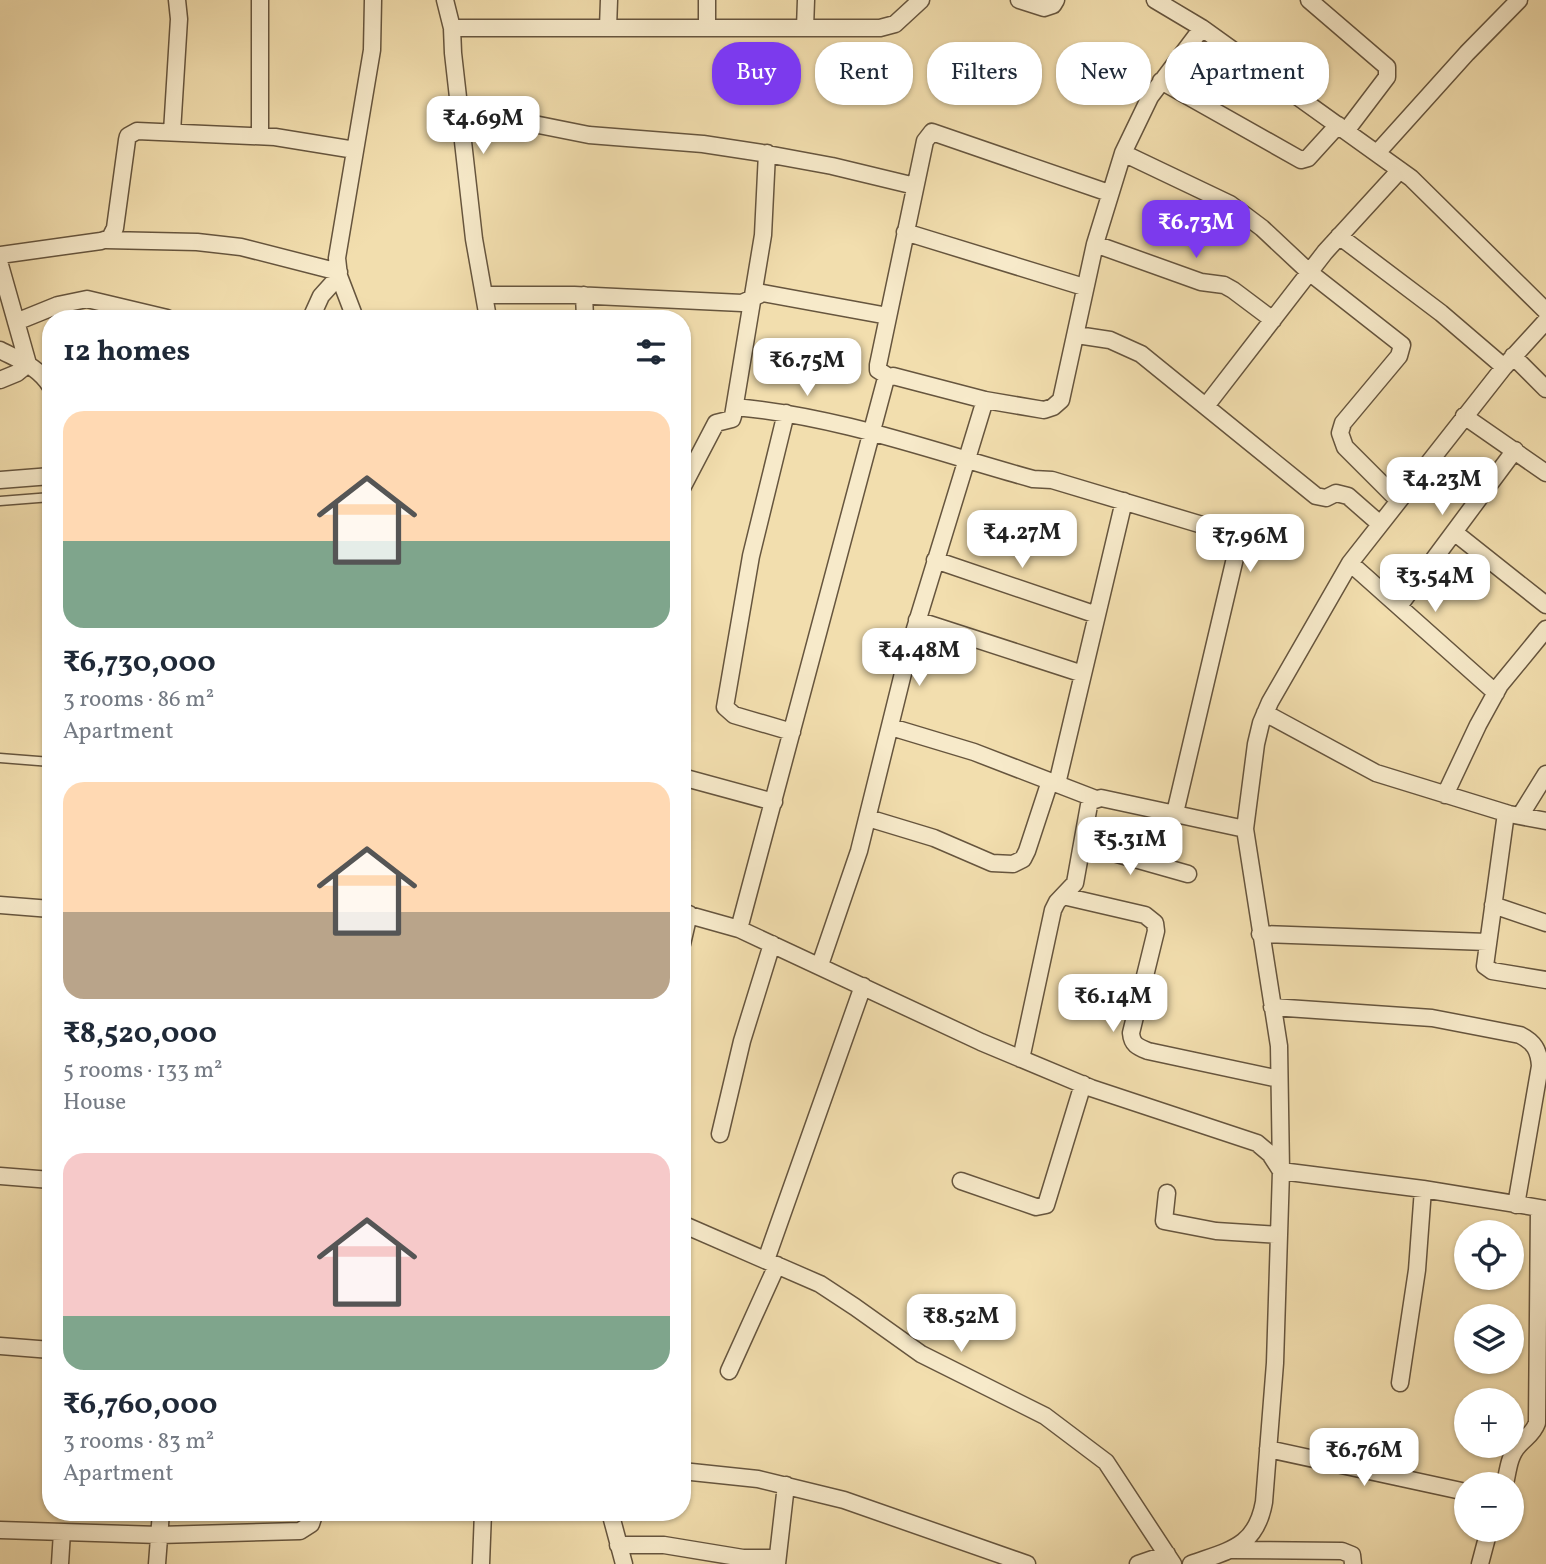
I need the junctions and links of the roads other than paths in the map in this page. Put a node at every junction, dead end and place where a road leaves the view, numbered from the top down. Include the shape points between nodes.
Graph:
1 (177, 0) edge
2 (260, 0) edge
3 (373, 0) edge
4 (445, 0) edge
5 (609, 0) edge
6 (707, 0) edge
7 (806, 0) edge
8 (1019, 0) edge
9 (1056, 0) edge
10 (1155, 0) edge
11 (1309, 0) edge
12 (1519, 0) edge
13 (917, 2) edge
14 (452, 28) junction
15 (608, 28) junction
16 (707, 28) junction
17 (805, 28) junction
18 (1202, 28) junction
19 (1161, 81) junction
20 (459, 109) junction
21 (1342, 128) junction
22 (172, 132) junction
23 (260, 136) junction
24 (355, 150) junction
25 (767, 153) junction
26 (1123, 153) junction
27 (1377, 153) junction
28 (1400, 170) junction
29 (915, 186) junction
30 (1110, 193) junction
31 (905, 232) junction
32 (1339, 236) junction
33 (106, 240) junction
34 (1095, 244) junction
35 (0, 255) edge
36 (0, 265) edge
37 (1309, 272) junction
38 (339, 274) junction
39 (1084, 287) junction
40 (485, 295) junction
41 (584, 295) junction
42 (754, 296) junction
43 (48, 310) edge
44 (133, 310) edge
45 (315, 310) edge
46 (352, 310) edge
47 (487, 310) edge
48 (585, 310) edge
49 (1546, 311) edge
50 (42, 312) edge
51 (888, 316) junction
52 (1273, 320) junction
53 (1546, 321) edge
54 (16, 322) junction
55 (1077, 335) junction
56 (0, 350) edge
57 (1509, 361) junction
58 (28, 364) junction
59 (42, 375) edge
60 (889, 377) junction
61 (0, 380) edge
62 (1546, 389) edge
63 (985, 400) junction
64 (1206, 406) junction
65 (735, 407) junction
66 (786, 413) junction
67 (1464, 416) junction
68 (872, 432) junction
69 (1514, 450) junction
70 (966, 461) junction
71 (691, 471) edge
72 (1546, 474) edge
73 (42, 476) edge
74 (0, 480) edge
75 (42, 498) edge
76 (0, 500) edge
77 (1398, 500) junction
78 (1124, 502) junction
79 (1380, 524) junction
80 (1454, 532) junction
81 (935, 560) junction
82 (1350, 563) junction
83 (1546, 605) edge
84 (1399, 606) junction
85 (1097, 615) junction
86 (918, 620) junction
87 (1546, 629) edge
88 (1083, 674) junction
89 (1496, 693) junction
90 (1265, 713) junction
91 (891, 726) junction
92 (792, 732) junction
93 (0, 758) edge
94 (42, 761) edge
95 (1546, 774) edge
96 (691, 779) edge
97 (1053, 783) junction
98 (1445, 795) junction
99 (1096, 799) junction
100 (774, 802) junction
101 (1175, 813) junction
102 (1513, 815) junction
103 (868, 818) junction
104 (1546, 821) edge
105 (1245, 829) junction
106 (1082, 844) junction
107 (1188, 874) dead end
108 (1063, 896) junction
109 (0, 905) edge
110 (1493, 905) junction
111 (42, 908) edge
112 (691, 915) edge
113 (1546, 923) edge
114 (739, 929) junction
115 (1260, 934) junction
116 (1487, 942) junction
117 (772, 944) junction
118 (820, 965) junction
119 (1546, 981) edge
120 (863, 986) junction
121 (1272, 1007) junction
122 (1021, 1059) junction
123 (1279, 1079) junction
124 (1083, 1084) junction
125 (720, 1134) dead end
126 (1281, 1171) junction
127 (0, 1176) edge
128 (42, 1179) edge
129 (961, 1181) dead end
130 (1423, 1189) junction
131 (1167, 1193) dead end
132 (1516, 1205) junction
133 (1542, 1208) edge
134 (691, 1228) edge
135 (1279, 1235) junction
136 (772, 1263) junction
137 (0, 1346) edge
138 (42, 1349) edge
139 (729, 1371) dead end
140 (1400, 1383) dead end
141 (1268, 1449) junction
142 (691, 1472) edge
143 (1508, 1472) edge
144 (786, 1485) junction
145 (1454, 1489) edge
146 (160, 1521) edge
147 (312, 1521) edge
148 (483, 1521) edge
149 (612, 1521) edge
150 (0, 1530) edge
151 (62, 1532) junction
152 (159, 1535) junction
153 (1486, 1542) edge
154 (618, 1545) junction
155 (1231, 1550) junction
156 (1170, 1559) edge
157 (777, 1561) edge
158 (60, 1564) edge
159 (158, 1564) edge
160 (481, 1564) edge
161 (624, 1564) edge
162 (1027, 1564) edge
163 (1138, 1564) edge
164 (1191, 1564) edge
165 (1353, 1564) edge
166 (1480, 1564) edge

1 - 22 street
2 - 23 street
3 - 24 street via 372,50
4 - 14 street
5 - 15 street
6 - 16 street
7 - 17 street
8 - 9 street via 1044,8
10 - 18 street
11 - 21 street via 1382,62 1388,73
12 - 27 street
13 - 17 street via 888,27
14 - 15 street
14 - 20 street
15 - 16 street
16 - 17 street
18 - 19 street
18 - 21 street
19 - 21 street via 1301,160
19 - 26 street
20 - 25 street via 589,135
20 - 40 street
21 - 27 street
22 - 23 street
22 - 33 street via 138,131 128,136 116,228
23 - 24 street
24 - 38 street via 340,234
25 - 29 street
25 - 42 street via 764,235
26 - 30 street
26 - 37 street via 1230,204
27 - 28 street
28 - 32 street
28 - 49 street
29 - 30 street via 925,141 932,132
29 - 31 street
30 - 34 street
31 - 39 street
31 - 51 street
32 - 37 street
32 - 57 street
33 - 35 street
33 - 38 street via 241,247
34 - 39 street
34 - 52 street via 1201,282 1224,285
36 - 54 street
37 - 52 street
37 - 77 street via 1402,345 1399,356 1343,422 1340,433 1345,447
38 - 45 street
38 - 46 street
39 - 55 street
40 - 41 street
40 - 47 street
41 - 42 street via 742,303
41 - 48 street
42 - 51 street via 764,293
42 - 65 street
43 - 44 street via 87,299
50 - 54 street
51 - 60 street via 878,370
52 - 64 street
53 - 57 street
54 - 58 street
55 - 63 street via 1064,392 1053,407 1044,410
55 - 64 street via 1126,345
56 - 58 street
57 - 62 street
57 - 67 street
58 - 59 street
58 - 61 street
60 - 63 street
60 - 68 street
63 - 70 street
64 - 79 street via 1316,496 1348,496
65 - 66 street
65 - 71 street via 732,419 716,423
66 - 68 street
66 - 92 street via 751,556 725,707 734,715
67 - 69 street
67 - 77 street
68 - 70 street
68 - 92 street
69 - 72 street
69 - 80 street
70 - 78 street
70 - 81 street
73 - 74 street
75 - 76 lane
77 - 79 street
78 - 85 street
78 - 101 street via 1219,530 1235,545
79 - 82 street
80 - 83 street
80 - 84 street
81 - 85 street
81 - 86 street
82 - 84 street
82 - 90 street
84 - 89 street
85 - 88 street
86 - 88 street
86 - 91 street
87 - 89 street
88 - 97 street
89 - 98 street
90 - 98 street via 1376,773
90 - 105 street via 1256,744
91 - 97 street
91 - 103 street
92 - 100 street
93 - 94 lane
95 - 102 street
96 - 100 street
97 - 99 street
97 - 103 street via 1027,851 1013,864 992,863 934,838
98 - 102 street
99 - 101 street
99 - 106 street via 1089,806
100 - 114 street
101 - 105 street
102 - 104 street
102 - 110 street
103 - 118 street
105 - 115 street
106 - 107 street
106 - 108 street via 1075,883
108 - 122 street via 1053,910
108 - 123 street via 1145,915 1155,923 1131,1033 1137,1047
109 - 111 street
110 - 113 street
110 - 116 street
112 - 114 street
114 - 117 street
115 - 116 street
115 - 121 street
116 - 119 street via 1484,962 1488,969
117 - 118 street
117 - 125 street
118 - 120 street
120 - 122 street
120 - 136 street
121 - 123 street
121 - 132 street via 1432,1018 1528,1039 1539,1054 1540,1066
122 - 124 street
123 - 126 street
124 - 126 street via 1257,1143
124 - 129 street via 1046,1205 1036,1208
126 - 130 street
126 - 135 street
127 - 128 street
130 - 132 street
130 - 140 street via 1417,1270
131 - 135 street via 1164,1221 1216,1231
132 - 133 street
133 - 143 street via 1537,1423 1517,1447
134 - 136 street
135 - 141 street
136 - 139 street
136 - 156 street via 820,1284 921,1354 1045,1416 1076,1438 1105,1462
137 - 138 street
141 - 145 street
141 - 155 street via 1261,1520 1254,1534
142 - 144 street
144 - 157 street
144 - 162 street via 880,1511
146 - 152 street
147 - 152 street via 300,1531
148 - 160 street
149 - 154 street
150 - 151 street
151 - 152 street
151 - 158 street
152 - 159 street
153 - 166 street
154 - 157 street via 664,1545
154 - 161 street
155 - 164 street
155 - 165 street via 1342,1551 1352,1555
156 - 163 street

